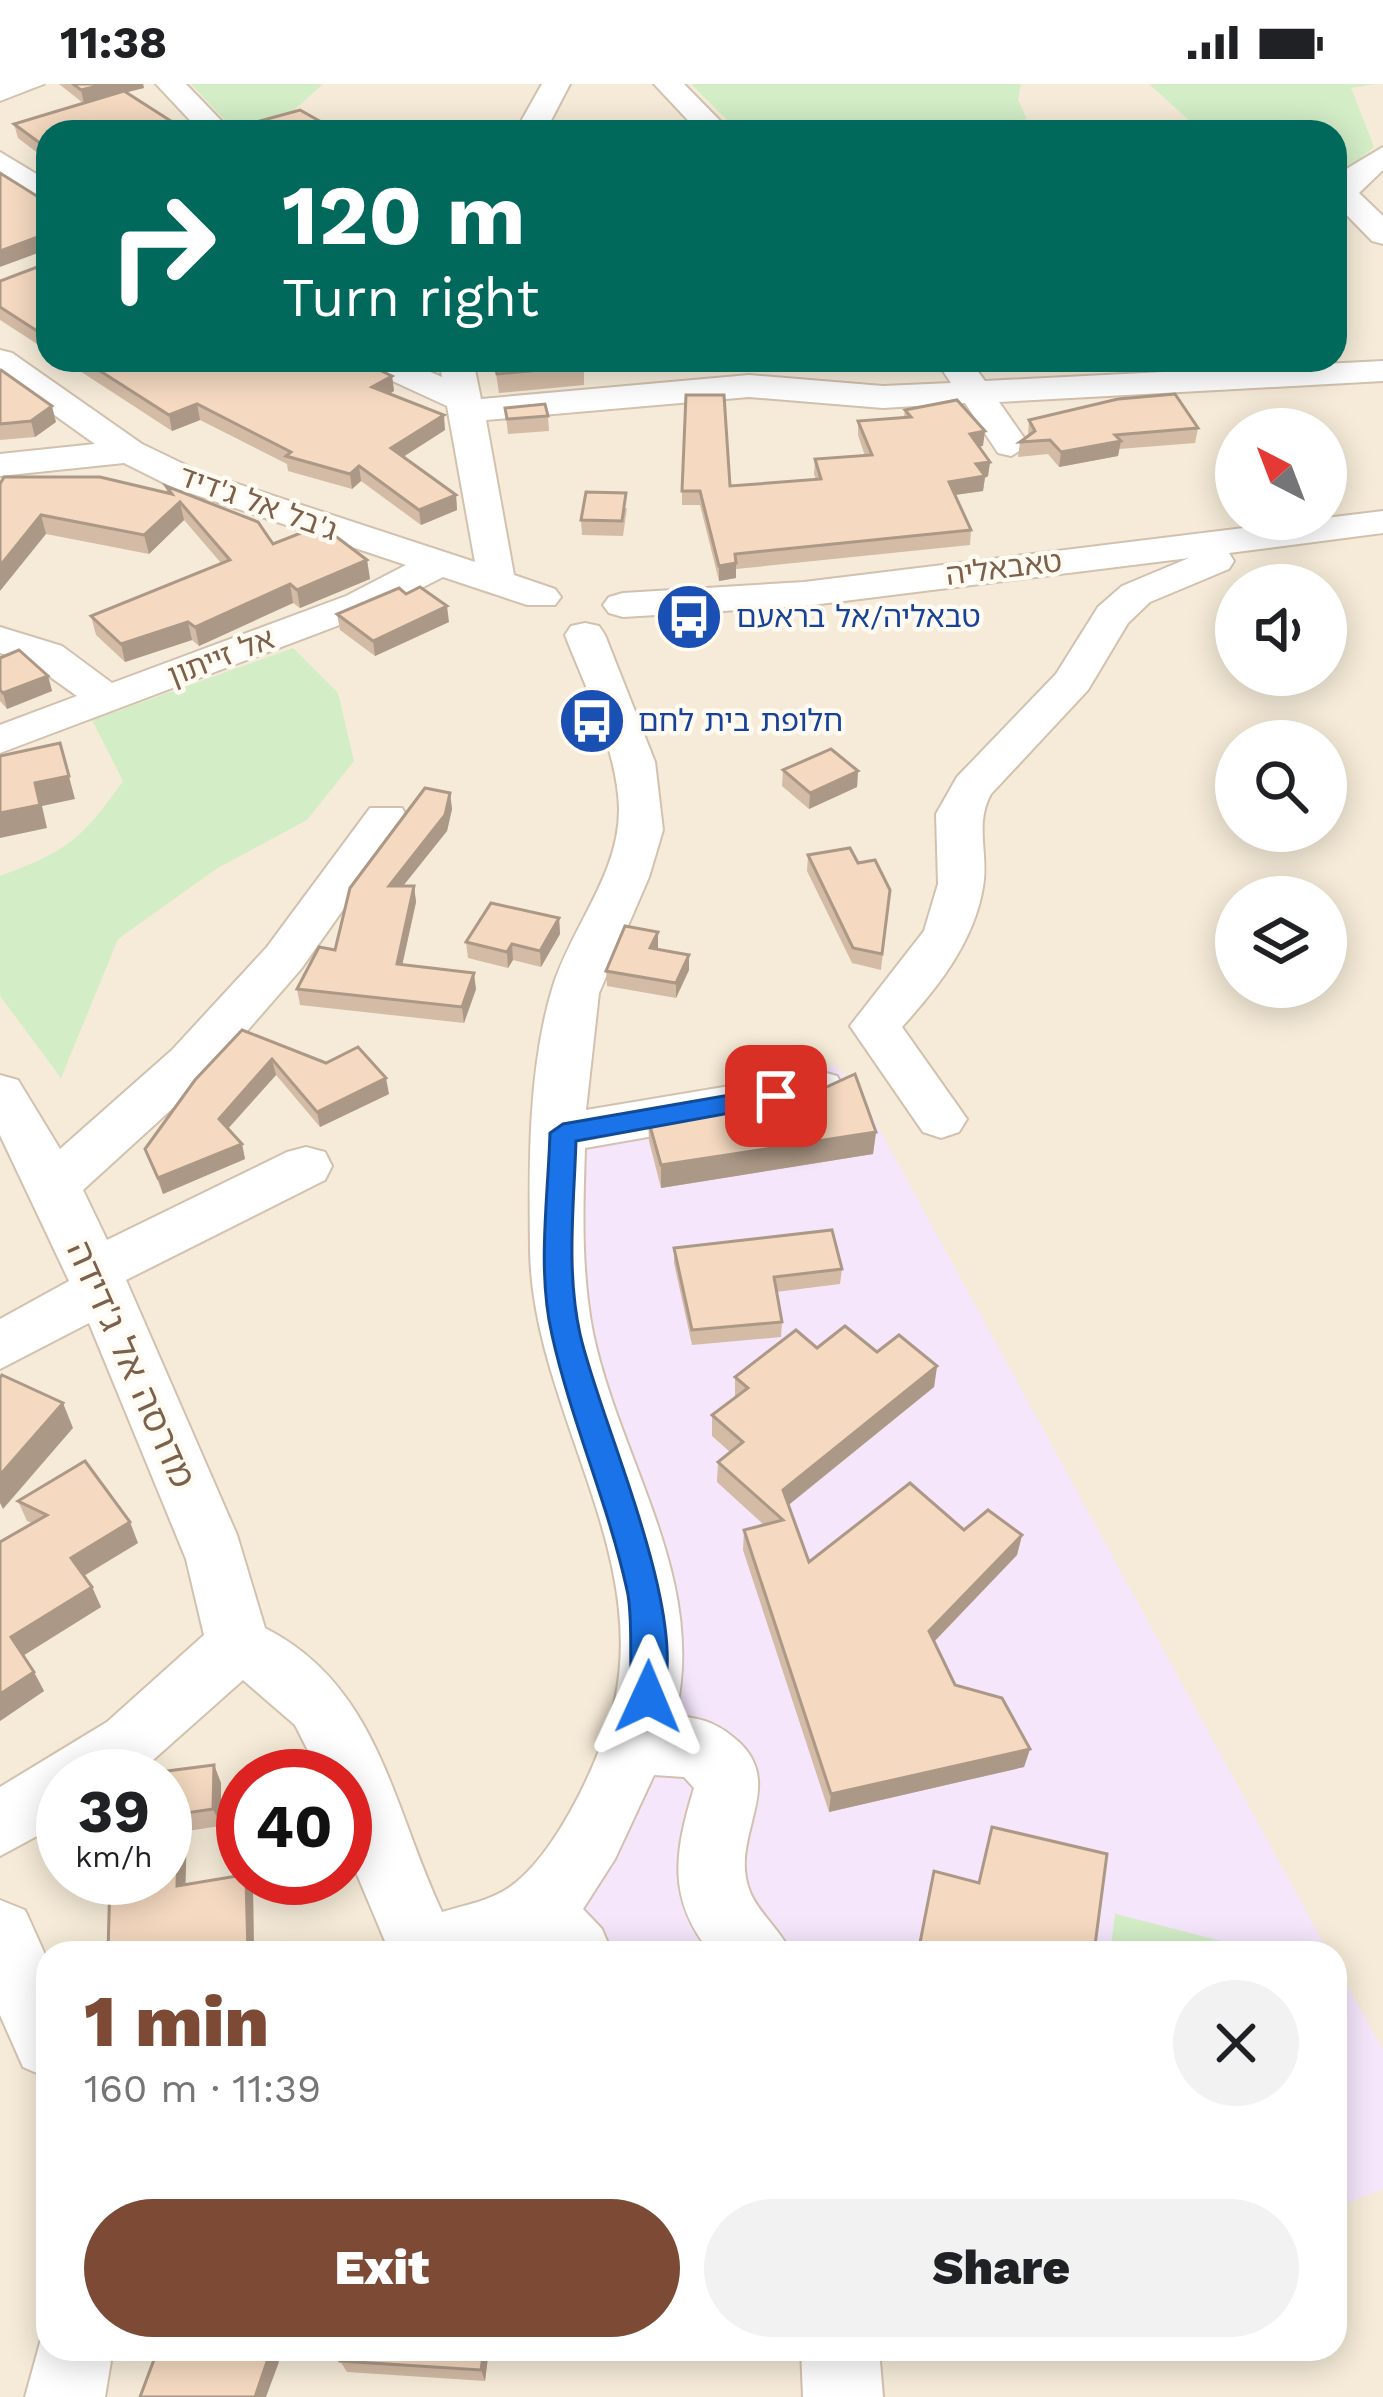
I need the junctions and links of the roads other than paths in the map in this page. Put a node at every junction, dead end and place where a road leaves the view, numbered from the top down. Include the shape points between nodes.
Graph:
1 (30, 84) edge
2 (170, 84) edge
3 (556, 84) edge
4 (668, 84) edge
5 (0, 92) edge
6 (206, 120) edge
7 (536, 120) edge
8 (704, 120) edge
9 (1383, 156) edge
10 (0, 161) edge
11 (1347, 185) edge
12 (36, 186) edge
13 (1347, 198) edge
14 (1383, 234) edge
15 (0, 360) edge
16 (1383, 371) edge
17 (398, 372) edge
18 (458, 372) edge
19 (960, 372) edge
20 (974, 390) junction
21 (463, 405) junction
22 (1011, 445) dead end
23 (129, 452) junction
24 (0, 465) edge
25 (1383, 522) edge
26 (1234, 541) junction
27 (437, 565) junction
28 (494, 583) junction
29 (582, 601) junction
30 (0, 639) edge
31 (107, 699) junction
32 (0, 740) edge
33 (386, 818) dead end
34 (819, 1089) edge
35 (0, 1093) edge
36 (941, 1119) dead end
37 (563, 1133) junction
38 (306, 1166) dead end
39 (52, 1187) junction
40 (96, 1281) junction
41 (0, 1346) edge
42 (237, 1645) junction
43 (632, 1743) junction
44 (120, 1749) edge
45 (36, 1802) edge
46 (0, 1824) edge
47 (557, 1931) edge
48 (0, 1934) edge
49 (420, 1941) edge
50 (494, 1941) edge
51 (746, 1941) edge
52 (36, 2015) edge
53 (72, 2361) edge
54 (841, 2361) edge
55 (64, 2397) edge
56 (844, 2397) edge

1 - 5 street
2 - 6 street
3 - 7 street
4 - 8 street
9 - 11 street
10 - 12 street
13 - 14 street
15 - 23 street, ג'בל אל ג'דיד
16 - 20 street
17 - 21 street
18 - 21 street
19 - 20 street
20 - 21 street via 884,397 749,386
20 - 22 street
21 - 28 street
23 - 24 street
23 - 27 street, ג'בל אל ג'דיד via 267,510
25 - 26 street, טאבאליה
26 - 29 street, טאבאליה via 781,596
26 - 36 street via 1232,553 1136,594 1112,616 1073,681 973,787 958,814 961,884 947,932 875,1027
27 - 28 street, ג'בל אל ג'דיד
27 - 31 street, אל זייתון via 360,604
28 - 29 street, ג'בל אל ג'דיד
29 - 37 street via 641,810 624,875 575,993
30 - 31 street via 47,655
31 - 32 street, אל זייתון
33 - 39 street via 284,958 190,1063
34 - 37 street
35 - 39 street, מדרסה אל ג'דידה
37 - 43 street via 559,1285 566,1334 630,1539 651,1649 648,1697
38 - 40 street
39 - 40 street, מדרסה אל ג'דידה
40 - 41 street
40 - 42 street, מדרסה אל ג'דידה via 223,1564
42 - 44 street
42 - 49 street via 300,1681 335,1723
43 - 47 street via 585,1844
43 - 51 street via 700,1748 730,1779 709,1851 719,1909
45 - 46 street
47 - 50 street
48 - 52 street
53 - 55 street
54 - 56 street

